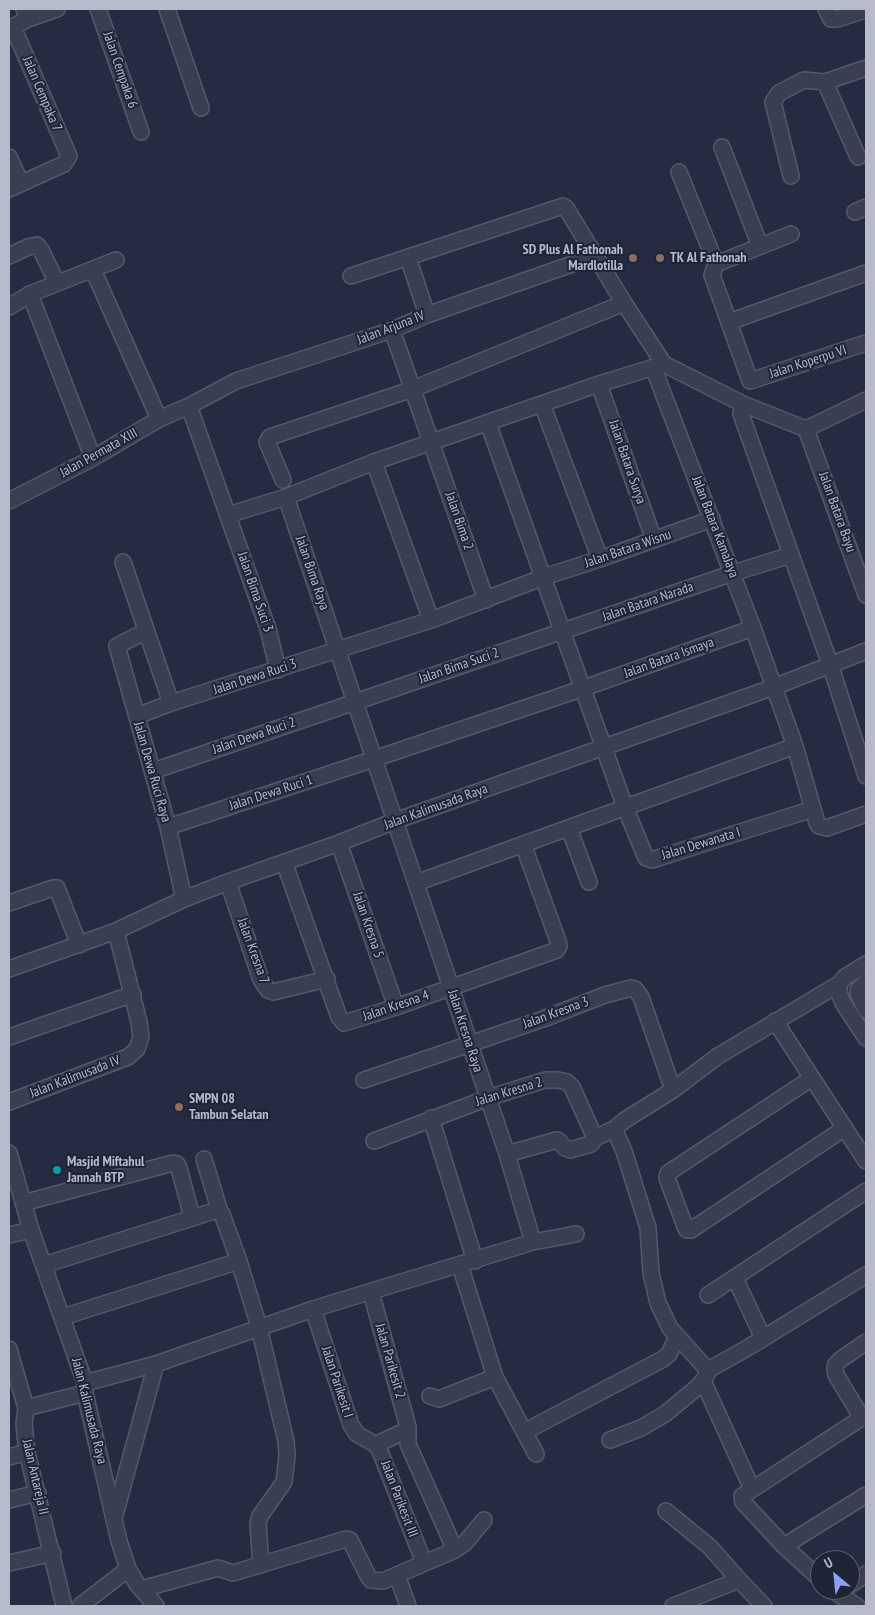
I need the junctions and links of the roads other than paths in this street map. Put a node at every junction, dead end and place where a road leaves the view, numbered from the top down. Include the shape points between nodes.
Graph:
1 (57, 9) edge
2 (98, 9) edge
3 (167, 9) edge
4 (826, 9) edge
5 (866, 10) edge
6 (26, 14) edge
7 (11, 28) edge
8 (866, 68) edge
9 (825, 82) junction
10 (201, 108) dead end
11 (142, 132) dead end
12 (722, 147) dead end
13 (9, 157) edge
14 (858, 157) dead end
15 (680, 172) dead end
16 (791, 176) dead end
17 (15, 186) edge
18 (792, 234) dead end
19 (760, 246) junction
20 (9, 256) edge
21 (595, 256) junction
22 (408, 257) junction
23 (116, 260) dead end
24 (716, 264) junction
25 (92, 270) junction
26 (866, 273) edge
27 (350, 276) dead end
28 (57, 283) junction
29 (30, 294) junction
30 (624, 303) junction
31 (9, 307) edge
32 (427, 315) junction
33 (729, 322) junction
34 (392, 330) junction
35 (866, 343) edge
36 (658, 365) junction
37 (599, 384) junction
38 (413, 389) junction
39 (866, 400) edge
40 (542, 404) junction
41 (743, 404) junction
42 (189, 406) junction
43 (159, 419) junction
44 (488, 423) junction
45 (806, 429) junction
46 (432, 442) junction
47 (93, 458) junction
48 (374, 462) junction
49 (284, 480) dead end
50 (286, 497) junction
51 (9, 501) edge
52 (228, 515) junction
53 (712, 520) junction
54 (654, 540) junction
55 (791, 555) junction
56 (600, 559) junction
57 (123, 562) dead end
58 (733, 573) junction
59 (544, 577) junction
60 (866, 596) edge
61 (486, 600) junction
62 (431, 620) junction
63 (753, 628) junction
64 (146, 631) junction
65 (563, 631) junction
66 (338, 650) junction
67 (866, 651) edge
68 (830, 664) junction
69 (278, 670) junction
70 (774, 687) junction
71 (584, 688) junction
72 (355, 702) junction
73 (171, 703) junction
74 (137, 716) junction
75 (795, 746) junction
76 (605, 747) junction
77 (374, 759) junction
78 (153, 771) junction
79 (866, 776) edge
80 (625, 808) junction
81 (813, 809) junction
82 (866, 814) edge
83 (395, 821) junction
84 (168, 827) junction
85 (569, 828) junction
86 (339, 843) junction
87 (523, 844) junction
88 (284, 862) junction
89 (228, 882) junction
90 (589, 882) dead end
91 (416, 883) junction
92 (184, 899) junction
93 (9, 903) edge
94 (116, 931) junction
95 (79, 945) junction
96 (866, 964) edge
97 (9, 969) edge
98 (327, 980) junction
99 (866, 982) edge
100 (839, 984) junction
101 (451, 987) junction
102 (133, 994) junction
103 (396, 1007) junction
104 (866, 1010) edge
105 (775, 1021) junction
106 (9, 1037) edge
107 (866, 1038) edge
108 (469, 1043) junction
109 (812, 1078) junction
110 (364, 1080) dead end
111 (673, 1090) junction
112 (488, 1098) junction
113 (9, 1102) edge
114 (431, 1118) junction
115 (845, 1128) junction
116 (614, 1130) junction
117 (594, 1138) junction
118 (374, 1141) dead end
119 (9, 1153) edge
120 (507, 1154) junction
121 (204, 1159) dead end
122 (866, 1161) edge
123 (12, 1176) edge
124 (866, 1191) edge
125 (23, 1203) junction
126 (220, 1212) junction
127 (192, 1217) junction
128 (31, 1230) junction
129 (576, 1234) dead end
130 (9, 1235) edge
131 (533, 1242) junction
132 (239, 1261) junction
133 (475, 1261) junction
134 (44, 1265) junction
135 (460, 1265) junction
136 (866, 1275) edge
137 (735, 1278) junction
138 (371, 1292) junction
139 (708, 1295) dead end
140 (313, 1309) junction
141 (63, 1317) junction
142 (259, 1327) junction
143 (678, 1336) junction
144 (762, 1338) junction
145 (866, 1342) edge
146 (10, 1356) edge
147 (156, 1364) junction
148 (706, 1375) junction
149 (495, 1377) junction
150 (85, 1388) junction
151 (430, 1396) dead end
152 (26, 1408) junction
153 (864, 1416) edge
154 (407, 1430) junction
155 (524, 1432) junction
156 (610, 1440) dead end
157 (375, 1444) junction
158 (27, 1452) junction
159 (536, 1454) dead end
160 (9, 1457) edge
161 (752, 1489) junction
162 (38, 1493) junction
163 (866, 1495) edge
164 (9, 1500) edge
165 (666, 1511) dead end
166 (114, 1518) junction
167 (484, 1520) dead end
168 (784, 1546) junction
169 (455, 1550) junction
170 (53, 1553) junction
171 (421, 1555) dead end
172 (9, 1563) edge
173 (261, 1565) junction
174 (128, 1569) junction
175 (810, 1570) edge
176 (397, 1575) junction
177 (739, 1580) junction
178 (142, 1589) junction
179 (64, 1606) edge
180 (80, 1606) edge
181 (156, 1606) edge
182 (408, 1606) edge
183 (673, 1606) edge
184 (764, 1606) edge

1 - 6 street
2 - 11 street, Jalan Cempaka 6
3 - 10 street
4 - 5 street via 831,19 837,20
6 - 7 street
7 - 17 street, Jalan Cempaka 7 via 69,156 64,164
8 - 9 street
9 - 14 street
9 - 16 street via 804,80 779,93 773,102
12 - 19 street
13 - 17 street
15 - 24 street
18 - 19 street
19 - 24 street
20 - 28 street via 37,246
21 - 22 street, Jalan Batara KamaJaya via 566,208 560,206
21 - 30 street, Jalan Batara KamaJaya
21 - 32 street, Jalan Arjuna IV
22 - 27 street, Jalan Batara KamaJaya
22 - 32 street
23 - 25 street
24 - 33 street via 712,275
25 - 28 street
25 - 43 street
26 - 33 street
28 - 29 street
29 - 31 street
29 - 47 street
30 - 36 street, Jalan Batara KamaJaya
30 - 38 street
32 - 34 street, Jalan Arjuna IV
33 - 35 street, Jalan Koperpu VI via 750,381
34 - 38 street, Jalan Bima 2
34 - 42 street, Jalan Arjuna IV via 236,381
36 - 37 street
36 - 41 street
36 - 53 street, Jalan Batara KamaJaya
37 - 40 street
37 - 54 street, Jalan Batara Surya
38 - 46 street, Jalan Bima 2
38 - 49 street via 270,437 267,442
39 - 45 street
40 - 44 street
40 - 56 street
41 - 45 street
41 - 55 street via 742,414
42 - 43 street, Jalan Permata XIII
42 - 52 street, Jalan Bima Suci 3
43 - 47 street, Jalan Permata XIII
44 - 46 street
44 - 59 street, Jalan Dewanata I
45 - 60 street, Jalan Batara Bayu
46 - 48 street
46 - 61 street, Jalan Bima 2
47 - 51 street, Jalan Permata XIII
48 - 50 street
48 - 62 street
50 - 52 street
50 - 66 street, Jalan Bima Raya
52 - 69 street, Jalan Bima Suci 3 via 268,629
53 - 54 street, Jalan Batara Wisnu
53 - 58 street, Jalan Batara KamaJaya
54 - 56 street, Jalan Batara Wisnu
55 - 58 street, Jalan Batara Narada
55 - 68 street
56 - 59 street, Jalan Batara Wisnu
57 - 64 street
58 - 63 street, Jalan Batara KamaJaya
58 - 65 street, Jalan Batara Narada
59 - 61 street, Jalan Batara Wisnu
59 - 65 street, Jalan Dewanata I
61 - 62 street, Jalan Batara Wisnu
62 - 66 street, Jalan Dewa Ruci 3
63 - 70 street, Jalan Batara KamaJaya
63 - 71 street, Jalan Batara Ismaya
64 - 73 street
64 - 74 street, Jalan Dewa Ruci Raya via 117,646
65 - 71 street, Jalan Dewanata I
65 - 72 street, Jalan Bima Suci 2
66 - 69 street, Jalan Dewa Ruci 3
66 - 72 street, Jalan Bima Raya
67 - 68 street, Jalan Kalimusada Raya
68 - 70 street, Jalan Kalimusada Raya
68 - 79 street
69 - 73 street, Jalan Dewa Ruci 3
70 - 75 street, Jalan Batara KamaJaya
70 - 76 street, Jalan Kalimusada Raya
71 - 76 street, Jalan Dewanata I
71 - 77 street, Jalan Batara Ismaya
72 - 77 street, Jalan Bima Raya
72 - 78 street, Jalan Dewa Ruci 2
73 - 74 street, Jalan Dewa Ruci 3
74 - 78 street, Jalan Dewa Ruci Raya
75 - 80 street
75 - 81 street, Jalan Batara KamaJaya
76 - 80 street, Jalan Dewanata I
76 - 83 street, Jalan Kalimusada Raya
77 - 83 street, Jalan Kresna Raya
77 - 84 street, Jalan Dewa Ruci 1
78 - 84 street, Jalan Dewa Ruci Raya
80 - 81 street, Jalan Dewanata I via 644,855 652,860
80 - 85 street
81 - 82 street, Jalan Batara KamaJaya via 817,823 827,828
83 - 86 street, Jalan Kalimusada Raya
83 - 91 street, Jalan Kresna Raya
84 - 92 street, Jalan Dewa Ruci Raya
85 - 87 street
85 - 90 street
86 - 88 street, Jalan Kalimusada Raya
86 - 103 street, Jalan Kresna 5
87 - 91 street
87 - 101 street, Jalan Kresna 4 via 559,946 554,952
88 - 89 street, Jalan Kalimusada Raya
88 - 98 street
89 - 92 street, Jalan Kalimusada Raya
89 - 98 street, Jalan Kresna 7 via 268,990 273,992
91 - 101 street, Jalan Kresna Raya
92 - 94 street, Jalan Kalimusada Raya
93 - 95 street via 57,888
94 - 95 street, Jalan Kalimusada Raya
94 - 102 street, Jalan Kalimusada IV
95 - 97 street, Jalan Kalimusada Raya
96 - 100 street
98 - 103 street, Jalan Kresna 4 via 341,1021 354,1021
99 - 104 street via 858,990
100 - 105 street
100 - 107 street via 843,1003
101 - 103 street, Jalan Kresna 4
101 - 108 street, Jalan Kresna Raya
102 - 106 street
102 - 113 street, Jalan Kalimusada IV via 141,1037 137,1049 128,1057
105 - 109 street
105 - 111 street via 718,1056
108 - 110 street
108 - 111 street, Jalan Kresna 3 via 614,993 635,989 641,997
108 - 112 street, Jalan Kresna Raya
109 - 115 street
109 - 115 street via 668,1173 686,1229 691,1230
111 - 116 street
112 - 114 street, Jalan Kresna 2
112 - 117 street, Jalan Kresna 2 via 545,1080 567,1082
112 - 120 street, Jalan Kresna Raya
114 - 118 street, Jalan Kresna 2
114 - 133 street
115 - 122 street
116 - 117 street
116 - 143 street via 624,1151 648,1228 651,1273 658,1303 670,1328
117 - 120 street via 591,1144 570,1150 557,1140
119 - 123 street, Jalan Kalimusada Raya
120 - 131 street, Jalan Kresna Raya
121 - 126 street
123 - 125 street, Jalan Kalimusada Raya
124 - 137 street
125 - 127 street via 177,1164
125 - 128 street, Jalan Kalimusada Raya
126 - 127 street via 214,1210
126 - 132 street
127 - 134 street
128 - 130 street
128 - 134 street, Jalan Kalimusada Raya
129 - 131 street
131 - 133 street
132 - 141 street
132 - 142 street
133 - 135 street
134 - 141 street, Jalan Kalimusada Raya
135 - 138 street
135 - 149 street
136 - 144 street
137 - 139 street
137 - 144 street
138 - 140 street
138 - 154 street, Jalan Parikesit 2
140 - 142 street
140 - 157 street, Jalan Parikesit I via 353,1431
141 - 150 street, Jalan Kalimusada Raya
142 - 147 street
142 - 173 street via 288,1456 284,1482 260,1516 258,1524
143 - 148 street via 704,1366
143 - 155 street via 663,1359
144 - 148 street
145 - 153 street via 840,1360 835,1369
146 - 152 street, Jalan Antareja II
147 - 150 street
147 - 166 street
148 - 156 street via 665,1414
148 - 161 street
149 - 151 street via 439,1399
149 - 155 street
150 - 152 street
150 - 166 street, Jalan Kalimusada Raya
152 - 158 street, Jalan Antareja II
153 - 161 street
154 - 157 street
154 - 169 street, Jalan Parikesit 2 via 408,1444
155 - 159 street
157 - 171 street, Jalan Parikesit III
158 - 160 street
158 - 162 street, Jalan Antareja II
161 - 168 street via 742,1496 743,1502
162 - 164 street
162 - 170 street, Jalan Antareja II
163 - 168 street
165 - 177 street via 710,1547
166 - 174 street, Jalan Kalimusada Raya
167 - 169 street
168 - 175 street
169 - 176 street
170 - 172 street
170 - 179 street, Jalan Antareja II
173 - 176 street via 348,1539 372,1580 384,1581
173 - 178 street via 233,1572 213,1569
174 - 178 street, Jalan Kalimusada Raya
174 - 180 street
176 - 182 street
177 - 183 street
177 - 184 street
178 - 181 street, Jalan Kalimusada Raya

